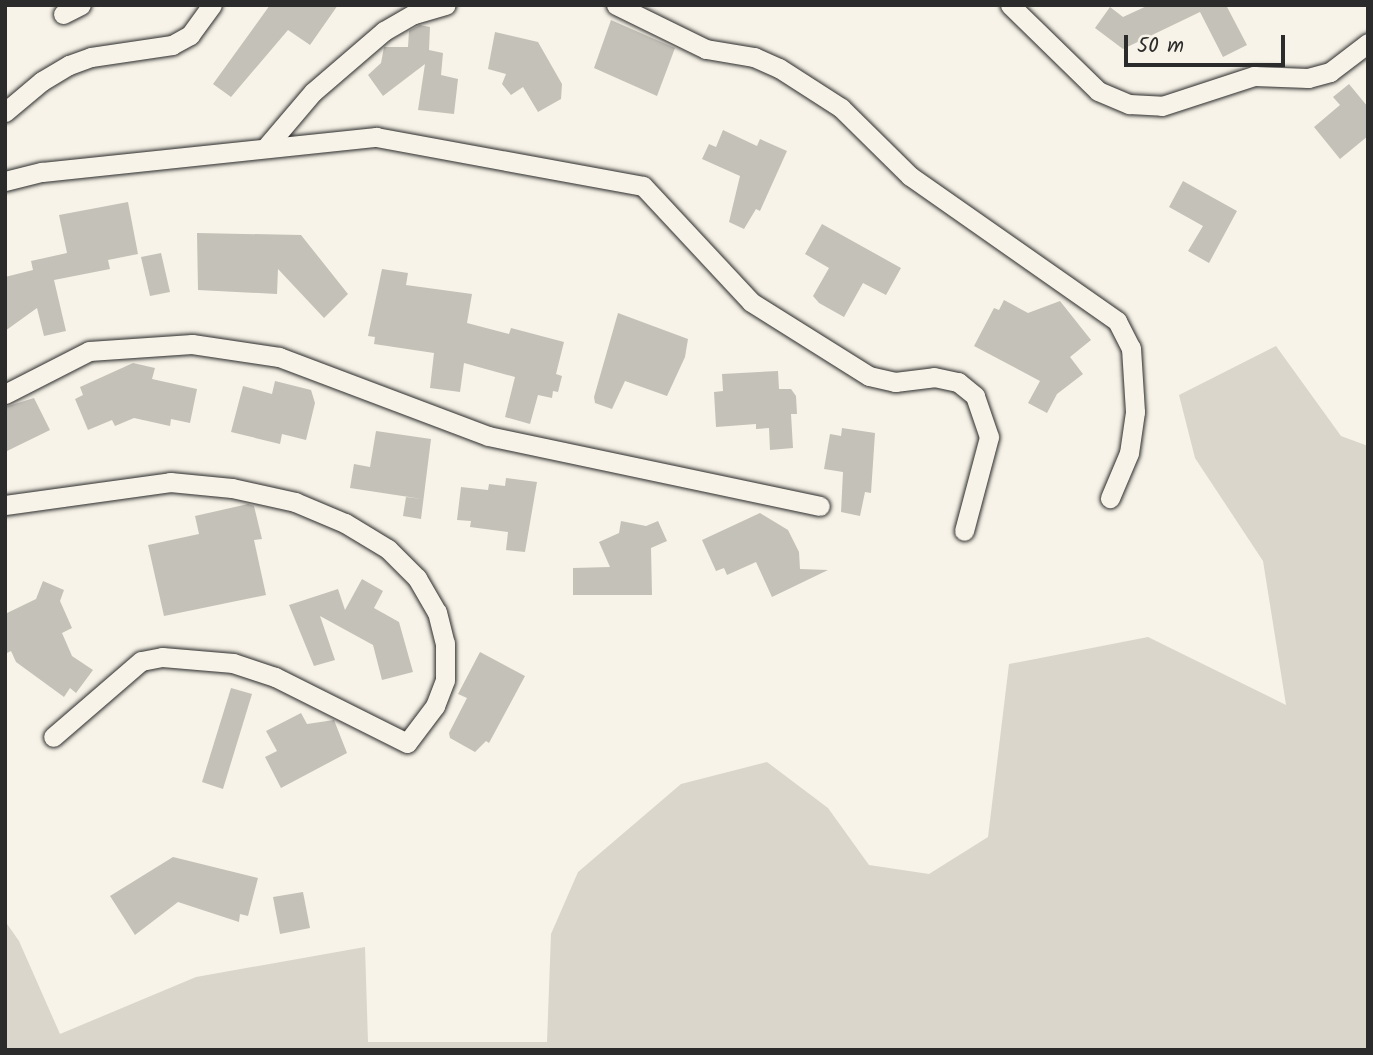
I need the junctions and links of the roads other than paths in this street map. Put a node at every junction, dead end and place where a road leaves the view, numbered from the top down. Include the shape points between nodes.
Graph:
1 (212, 5) edge
2 (446, 5) edge
3 (615, 5) edge
4 (1010, 5) edge
5 (1368, 43) edge
6 (5, 113) edge
7 (267, 146) junction
8 (5, 181) edge
9 (5, 394) edge
10 (1110, 498) dead end
11 (5, 505) edge
12 (820, 506) dead end
13 (964, 531) dead end
14 (53, 737) dead end

1 - 6 street via 190,35 172,45 91,57 69,65
2 - 7 street via 414,14 384,31 313,92
3 - 10 street via 706,49 754,57 779,68 841,108 910,176 1117,321 1131,348 1135,412 1129,453
4 - 5 street via 1098,91 1129,104 1162,106 1254,76 1319,75
7 - 8 street via 41,172
7 - 13 street via 376,137 643,186 751,302 869,376 895,382 934,377 958,382 975,396 989,437
9 - 12 street via 89,351 192,344 279,357 488,436
11 - 14 street via 170,482 232,488 295,502 345,523 388,549 417,578 437,612 445,643 445,680 435,706 407,743 275,677 233,663 162,657 141,661

